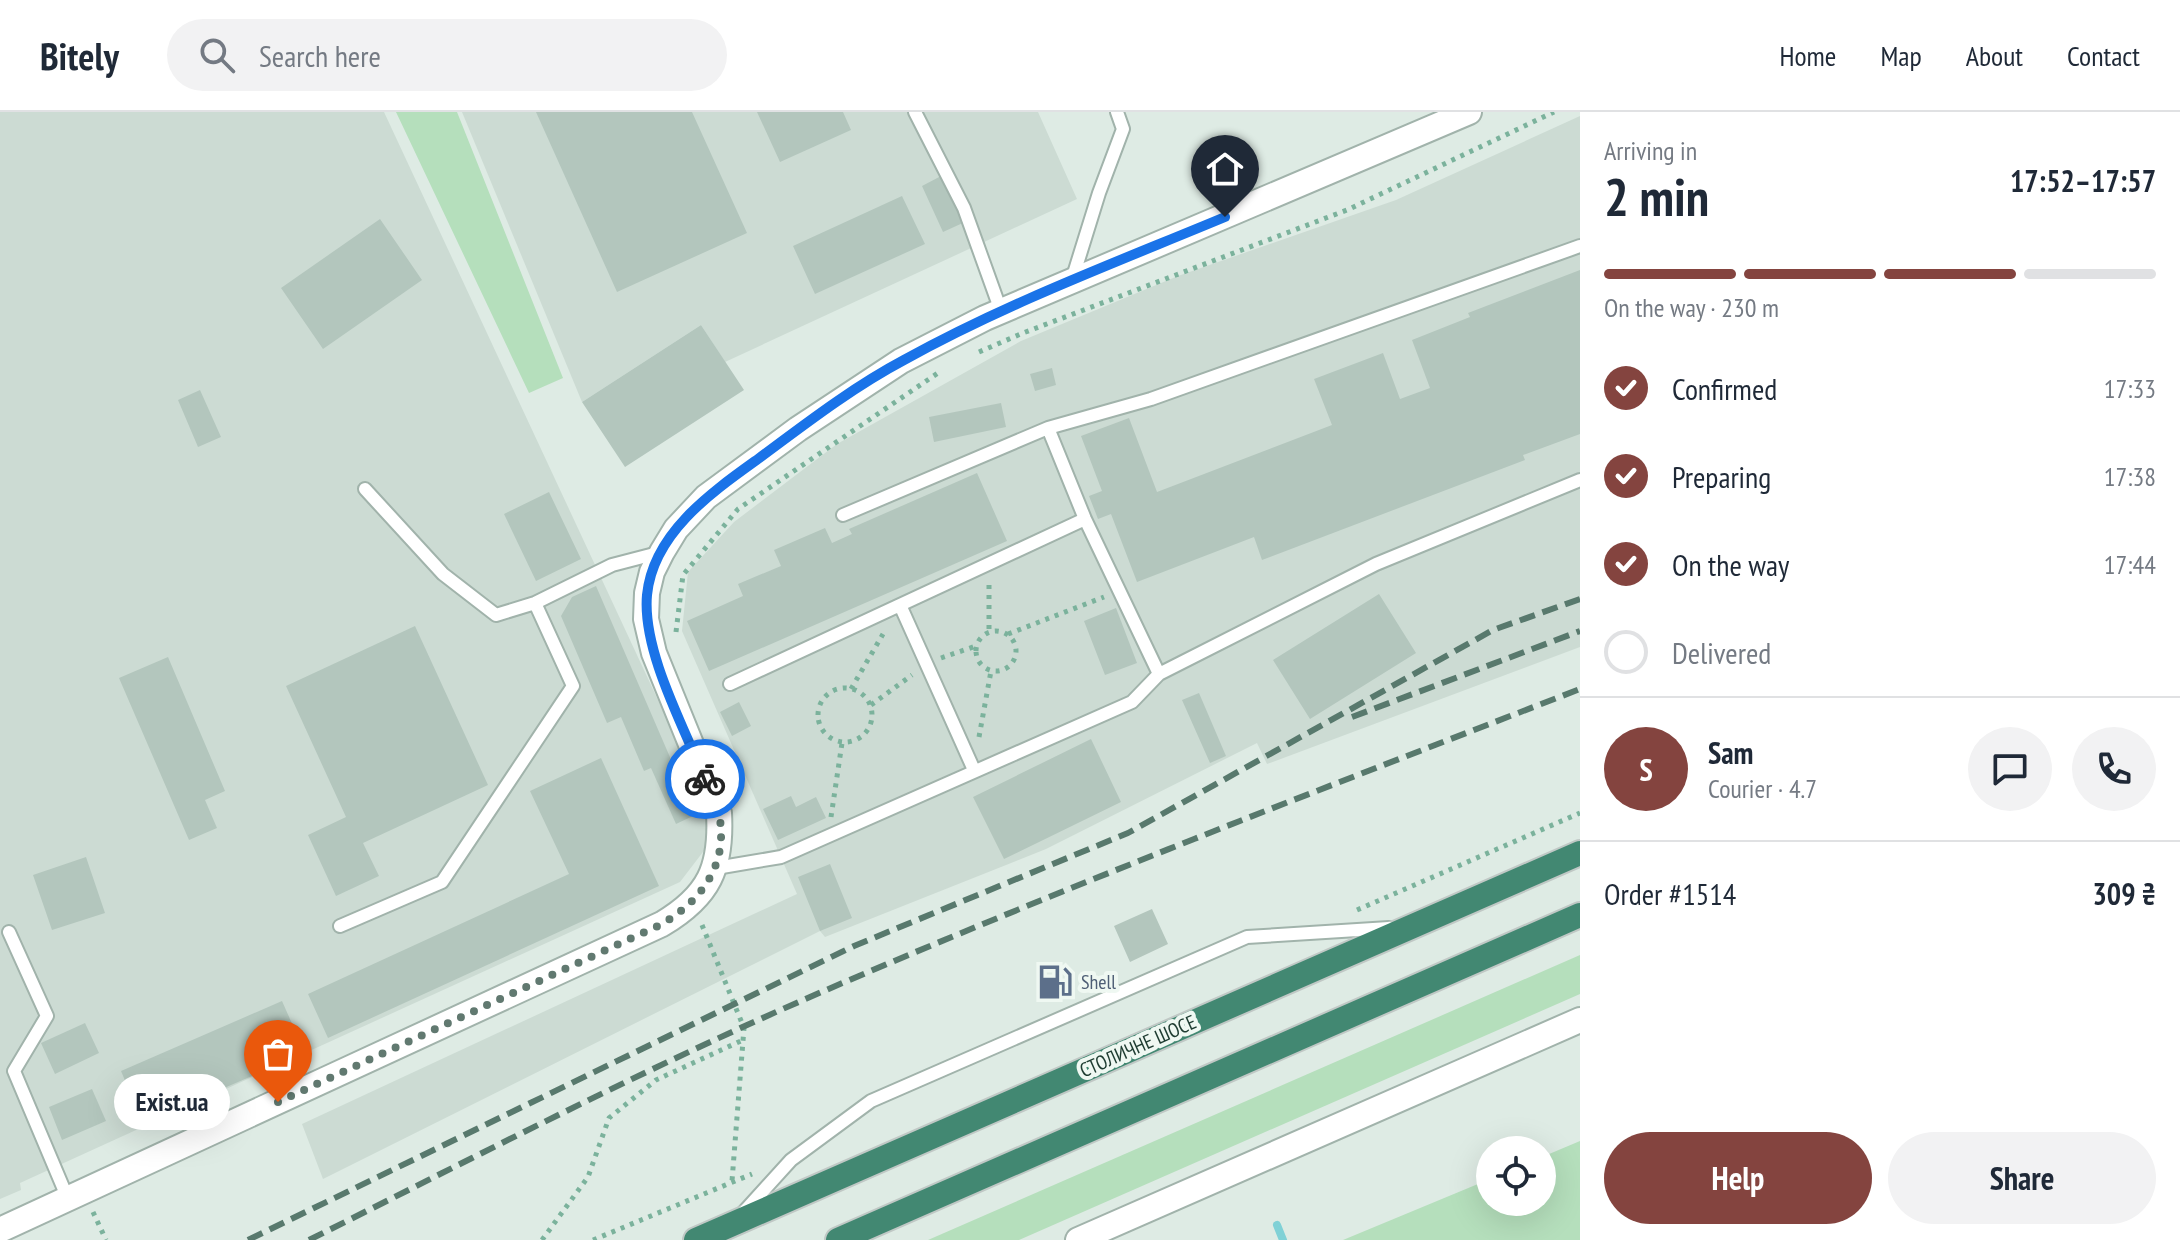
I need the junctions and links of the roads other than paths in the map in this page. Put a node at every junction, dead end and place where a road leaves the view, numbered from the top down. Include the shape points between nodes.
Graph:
1 (915, 112) edge
2 (1117, 112) edge
3 (1469, 112) edge
4 (1580, 246) edge
5 (1072, 281) junction
6 (1001, 311) junction
7 (1048, 428) junction
8 (1580, 480) edge
9 (365, 489) dead end
10 (843, 515) dead end
11 (1085, 519) junction
12 (662, 552) junction
13 (535, 603) junction
14 (900, 605) junction
15 (1159, 674) junction
16 (730, 684) dead end
17 (974, 770) junction
18 (1580, 853) edge
19 (716, 868) junction
20 (1580, 915) edge
21 (340, 926) dead end
22 (1408, 927) junction
23 (9, 932) dead end
24 (1580, 1020) edge
25 (68, 1199) junction
26 (733, 1223) junction
27 (0, 1230) edge
28 (696, 1240) edge
29 (838, 1240) edge
30 (1078, 1240) edge

1 - 6 lane via 964,208
2 - 5 lane via 1123,129
3 - 5 street
4 - 7 lane via 1151,399
5 - 6 street
6 - 12 street via 901,361 798,429 706,497
7 - 10 lane
7 - 11 lane
8 - 15 lane via 1376,564
9 - 13 lane via 443,574 496,615
11 - 14 lane
11 - 15 lane
12 - 13 lane via 612,565
12 - 19 street via 652,572 646,619 654,653 719,813
13 - 21 lane via 573,686 442,882
14 - 16 lane
14 - 17 lane
15 - 17 lane via 1132,702
17 - 19 lane via 781,857
18 - 22 highway, СТОЛИЧНЕ ШОСЕ
19 - 25 street via 701,894 662,924
20 - 29 highway
22 - 26 highway, СТОЛИЧНЕ ШОСЕ
22 - 26 lane via 1247,937 871,1101 791,1160
23 - 25 lane via 47,1016 14,1071
24 - 30 street
25 - 27 street
26 - 28 highway, СТОЛИЧНЕ ШОСЕ

